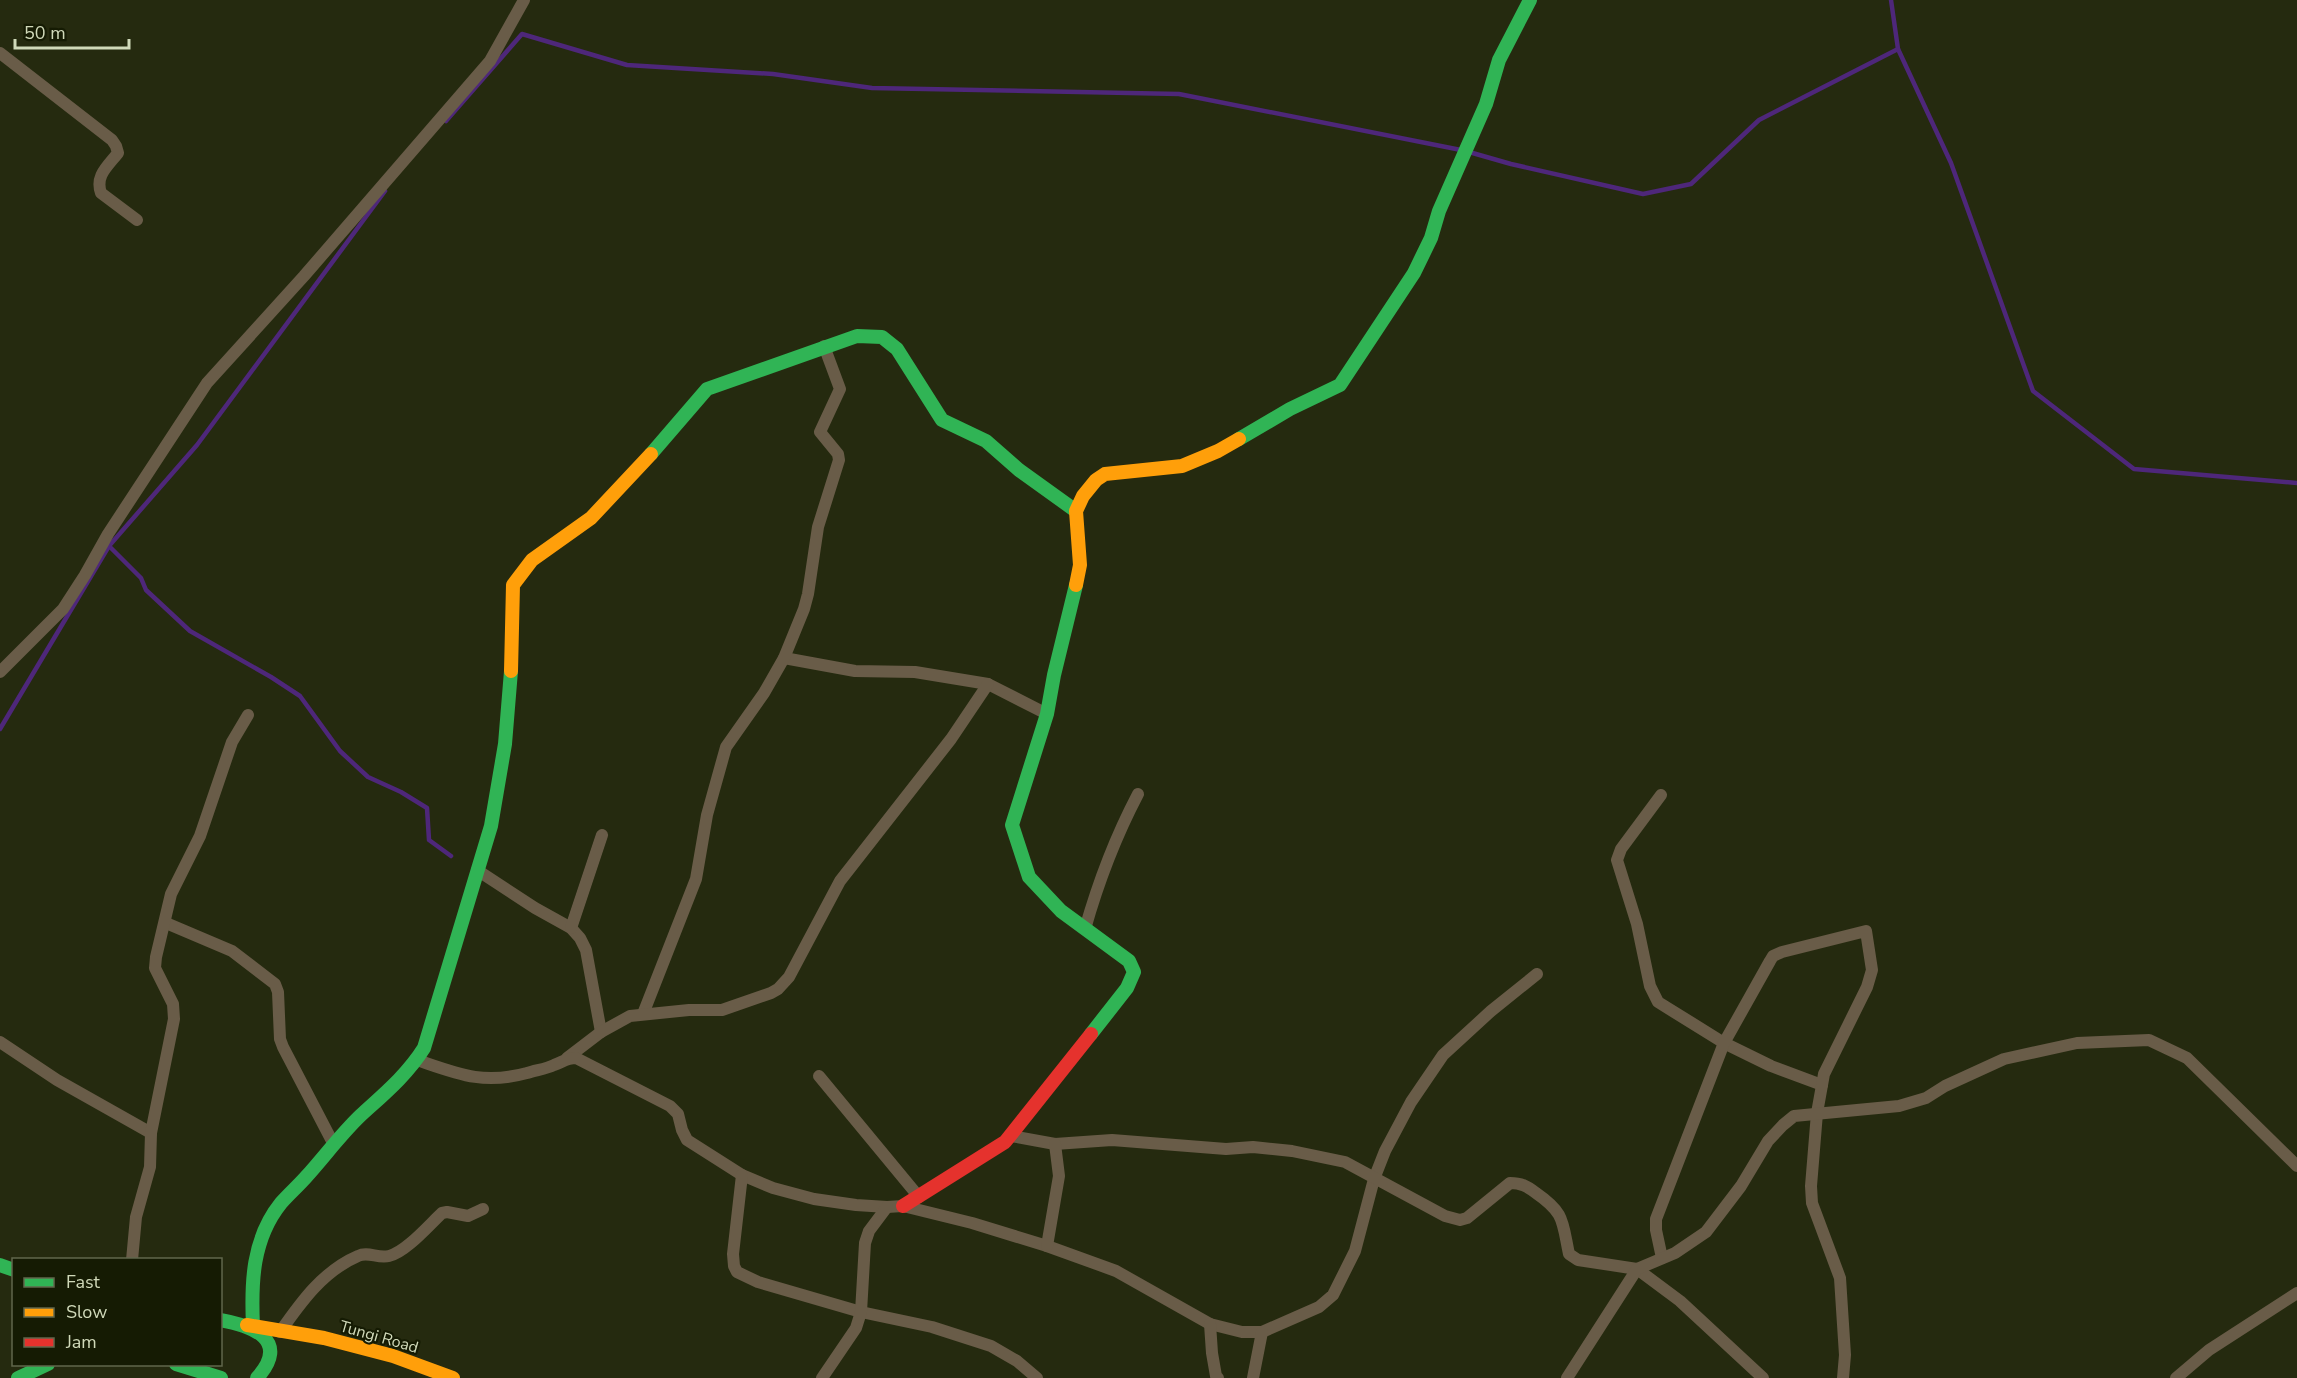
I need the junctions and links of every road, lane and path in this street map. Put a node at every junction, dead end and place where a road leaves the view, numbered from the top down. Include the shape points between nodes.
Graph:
1 (524, 0) edge
2 (1530, 0) edge
3 (0, 53) edge
4 (137, 220) dead end
5 (824, 346) junction
6 (1076, 510) junction
7 (784, 658) junction
8 (0, 672) edge
9 (988, 684) junction
10 (1047, 714) junction
11 (248, 716) dead end
12 (1138, 794) dead end
13 (1661, 795) dead end
14 (602, 835) dead end
15 (477, 870) junction
16 (166, 923) junction
17 (571, 928) junction
18 (1085, 929) junction
19 (1537, 974) dead end
20 (643, 1014) junction
21 (601, 1032) junction
22 (0, 1041) edge
23 (1724, 1043) junction
24 (567, 1058) junction
25 (417, 1060) junction
26 (819, 1076) dead end
27 (1822, 1085) junction
28 (1817, 1113) junction
29 (151, 1133) junction
30 (1011, 1136) junction
31 (333, 1143) junction
32 (1055, 1144) junction
33 (2297, 1166) edge
34 (742, 1174) junction
35 (1374, 1179) junction
36 (919, 1197) junction
37 (903, 1206) junction
38 (887, 1207) junction
39 (483, 1209) dead end
40 (1047, 1246) junction
41 (132, 1258) edge
42 (1662, 1258) junction
43 (1637, 1269) junction
44 (2297, 1293) edge
45 (861, 1312) junction
46 (222, 1320) edge
47 (1210, 1324) junction
48 (250, 1326) junction
49 (1262, 1332) junction
50 (286, 1333) junction
51 (272, 1357) junction
52 (46, 1366) edge
53 (179, 1366) edge
54 (276, 1376) dead end
55 (1215, 1377) edge
56 (18, 1378) edge
57 (221, 1378) edge
58 (257, 1378) edge
59 (453, 1378) edge
60 (822, 1378) edge
61 (1037, 1378) edge
62 (1253, 1378) edge
63 (1568, 1378) edge
64 (1763, 1378) edge
65 (1843, 1378) edge
66 (2176, 1378) edge

1 - 8 street via 490,61 207,383 63,609
2 - 6 street via 1499,60 1486,104 1414,273 1340,385 1218,451 1182,466 1105,474 1083,496
3 - 4 street via 112,140 118,153 99,177 99,187 101,193
5 - 6 street via 857,336 888,341 942,420 986,441
5 - 7 street via 840,389 820,432 839,460 818,527 808,594
5 - 15 street via 707,389 591,518 532,560 513,585 505,744 490,826
6 - 10 street via 1080,565
7 - 9 street via 855,671 915,672
7 - 20 street via 726,747 706,815 696,879
9 - 10 street
9 - 20 street via 951,739 840,881 784,984 771,993 722,1011
10 - 18 street via 1012,820 1012,833 1029,878
11 - 16 street via 232,742 200,836 171,894
12 - 18 street
13 - 23 street via 1617,860 1653,995 1665,1007
14 - 17 street
15 - 17 street
15 - 25 street via 439,1003
16 - 29 street via 155,968 173,1004 174,1019
16 - 31 street via 238,954 274,984 278,992 280,1039
17 - 21 street via 586,951
18 - 30 street via 1129,961 1134,972 1127,988
19 - 35 street via 1443,1055 1411,1102
20 - 21 street via 630,1016
21 - 24 street
22 - 29 street via 57,1080
23 - 27 street
23 - 27 street via 1773,956 1866,931 1872,970
23 - 42 street via 1656,1219
24 - 25 street via 515,1076 485,1079
24 - 34 street via 585,1061 670,1106 678,1114 687,1140
25 - 31 street
26 - 36 street
27 - 28 street
28 - 33 street via 1899,1106 1926,1098 2004,1059 2076,1042 2148,1040 2187,1058
28 - 42 street via 1794,1116 1783,1125 1706,1232
28 - 65 street via 1811,1194 1840,1278
29 - 41 street via 150,1167 136,1217
30 - 32 street
30 - 36 street
31 - 48 street via 279,1206 263,1231 251,1278
32 - 35 street via 1112,1140 1292,1151 1345,1162
32 - 40 street via 1059,1176
34 - 38 street via 773,1188 814,1199
34 - 45 street via 733,1254 737,1272 758,1282
35 - 43 street via 1460,1220 1510,1183 1523,1184 1560,1214 1573,1258
35 - 49 street via 1359,1239 1333,1294 1319,1307
36 - 37 street
37 - 38 street
37 - 40 street
38 - 45 street via 865,1243
39 - 50 street via 468,1216 442,1213 400,1251 380,1257 358,1255 329,1273 313,1289
40 - 47 street via 1116,1271
42 - 43 street
43 - 63 street
43 - 64 street via 1680,1301
44 - 66 street via 2209,1350
45 - 60 street via 856,1328
45 - 61 street via 932,1327 991,1346 1011,1356
46 - 48 street, Tungi Road
47 - 49 street via 1242,1332
47 - 55 street
48 - 50 street, Tungi Road
48 - 51 street via 265,1338
49 - 62 street
50 - 51 street
50 - 59 street, Tungi Road via 324,1338 393,1356
51 - 54 street
51 - 58 street
52 - 56 street
53 - 57 street

